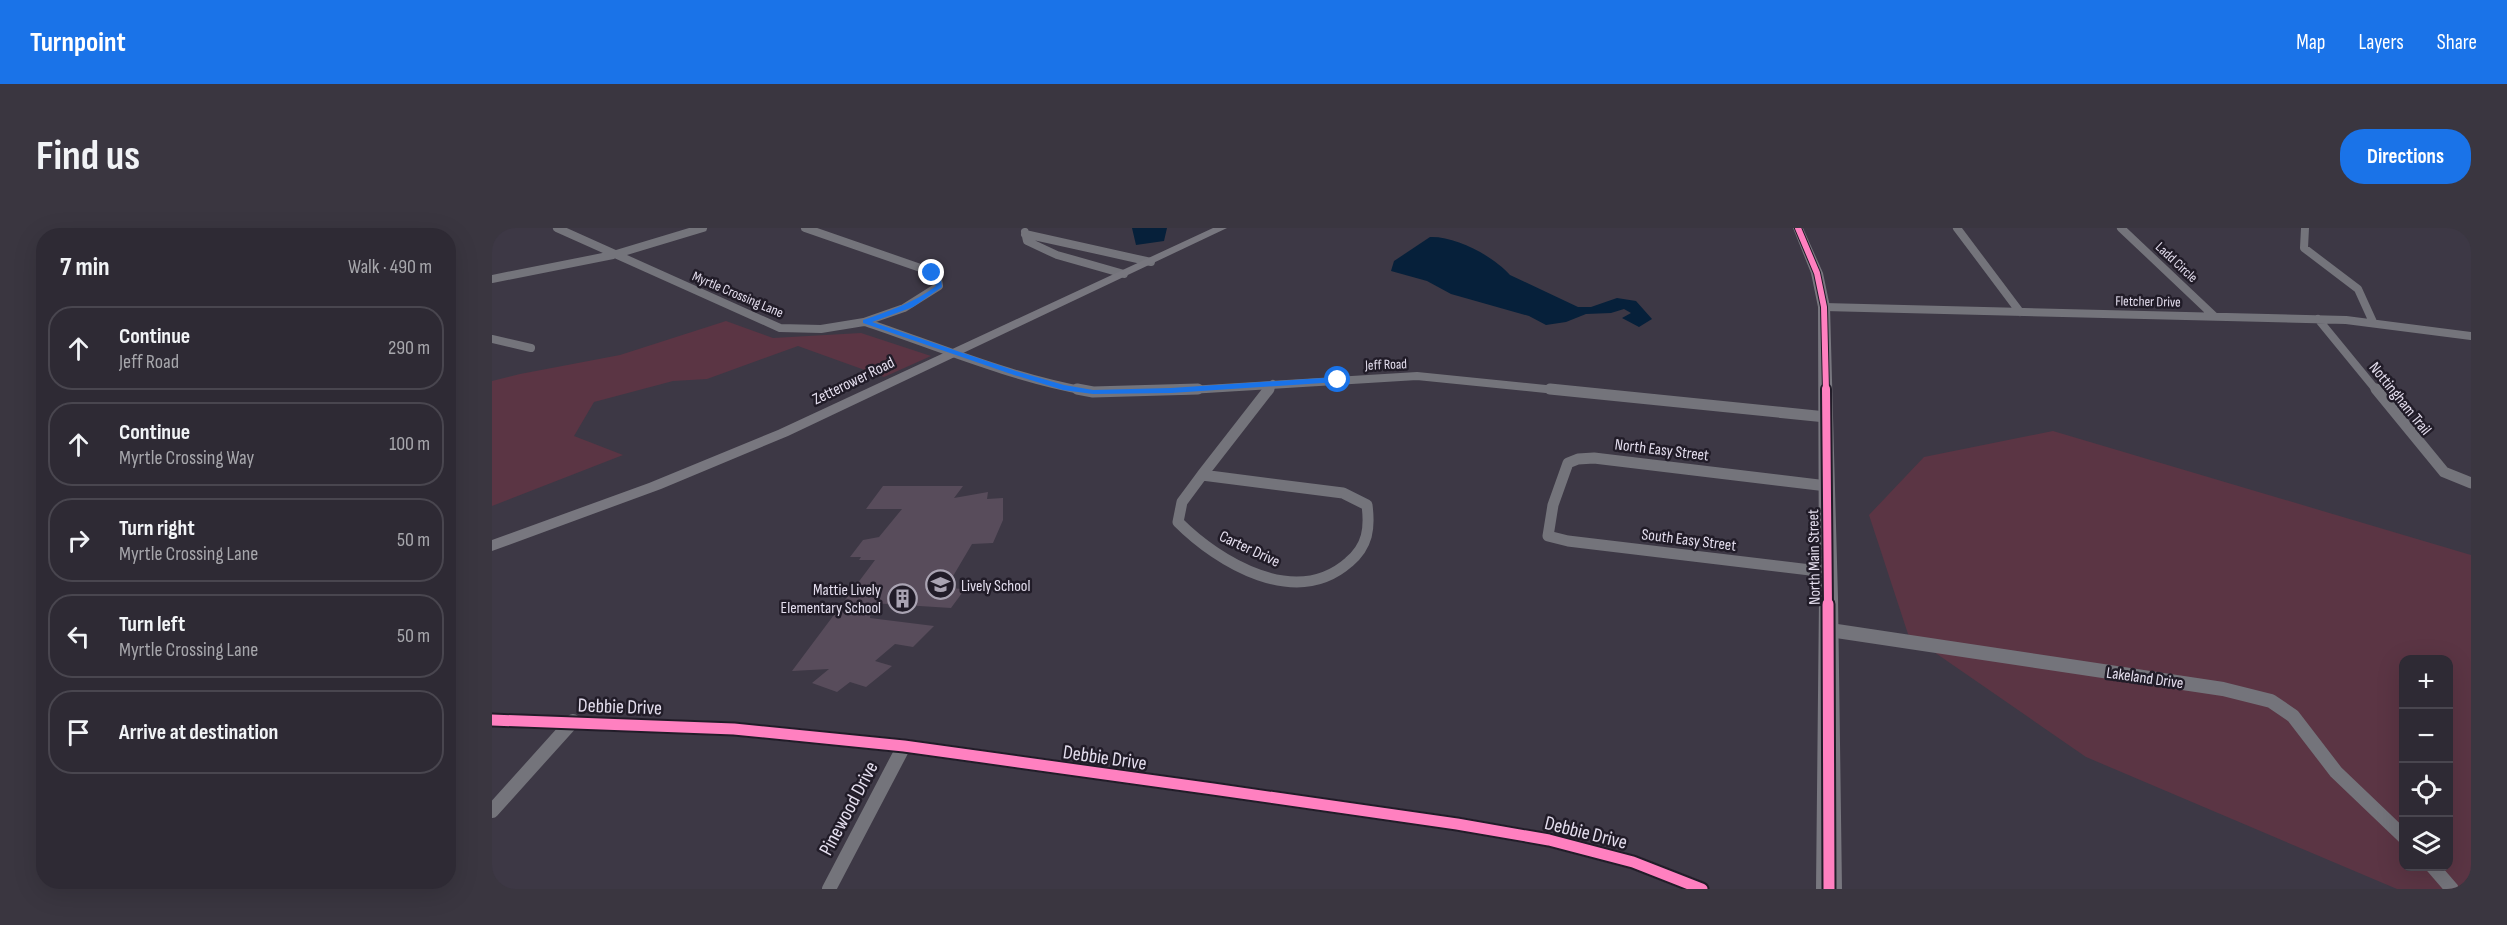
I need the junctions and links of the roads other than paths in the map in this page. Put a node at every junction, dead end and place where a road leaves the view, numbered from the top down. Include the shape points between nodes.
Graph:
1 (557, 228) edge
2 (704, 228) edge
3 (805, 228) edge
4 (1222, 228) edge
5 (1798, 228) edge
6 (1957, 228) edge
7 (2121, 228) edge
8 (2305, 228) edge
9 (1025, 231) edge
10 (613, 255) junction
11 (1151, 262) junction
12 (1124, 274) junction
13 (492, 279) edge
14 (1824, 307) junction
15 (2020, 312) junction
16 (2214, 316) junction
17 (2318, 319) junction
18 (865, 322) junction
19 (2373, 322) junction
20 (2471, 336) edge
21 (492, 339) edge
22 (531, 348) dead end
23 (951, 353) junction
24 (1273, 384) junction
25 (1826, 417) junction
26 (1203, 475) junction
27 (2471, 483) edge
28 (1827, 486) junction
29 (1548, 536) joint
30 (492, 546) edge
31 (1827, 572) junction
32 (1830, 630) junction
33 (492, 720) edge
34 (573, 722) junction
35 (904, 746) junction
36 (492, 811) edge
37 (2399, 833) edge
38 (2436, 871) edge
39 (829, 889) edge
40 (1702, 889) edge
41 (1829, 889) edge
42 (2452, 889) edge

1 - 10 street, Myrtle Crossing Lane
2 - 10 street
3 - 18 street, Myrtle Crossing Lane via 932,273 938,279 939,286 926,297
4 - 11 street, Zetterower Road
5 - 14 street, North Main Street via 1817,273
6 - 15 street
7 - 16 street, Ladd Circle
8 - 19 street via 2304,248 2358,289
9 - 11 street
9 - 12 street via 1026,240 1046,252
10 - 13 street
10 - 18 street, Myrtle Crossing Lane via 780,328 830,328
11 - 12 street, Zetterower Road
12 - 23 street, Zetterower Road
14 - 15 street, Fletcher Drive
14 - 25 street, North Main Street
15 - 16 street, Fletcher Drive
16 - 17 street, Fletcher Drive
17 - 19 street, Fletcher Drive
17 - 27 street, Nottingham Trail via 2444,472
18 - 23 street, Jeff Road
19 - 20 street, Fletcher Drive
21 - 22 street
23 - 24 street, Jeff Road via 1063,387 1093,392
23 - 30 street, Zetterower Road via 727,458
24 - 25 street, Jeff Road via 1392,377 1452,378
24 - 26 street, Carter Drive
25 - 28 street, North Main Street
26 - 26 street, Carter Drive via 1182,502 1178,522 1206,545 1258,573 1293,582 1312,580 1345,566 1365,546 1370,531 1367,505 1343,493
28 - 29 street, North Easy Street via 1578,459 1568,463 1553,505
28 - 31 street, North Main Street
29 - 31 street, South Easy Street
31 - 32 street, North Main Street
32 - 37 street, Lakeland Drive via 2223,688 2271,701 2293,716 2336,772
32 - 41 street, North Main Street
33 - 34 street, Debbie Drive
34 - 35 street, Debbie Drive via 734,729
34 - 36 street
35 - 39 street, Pinewood Drive
35 - 40 street, Debbie Drive via 1549,840 1633,862
38 - 42 street

